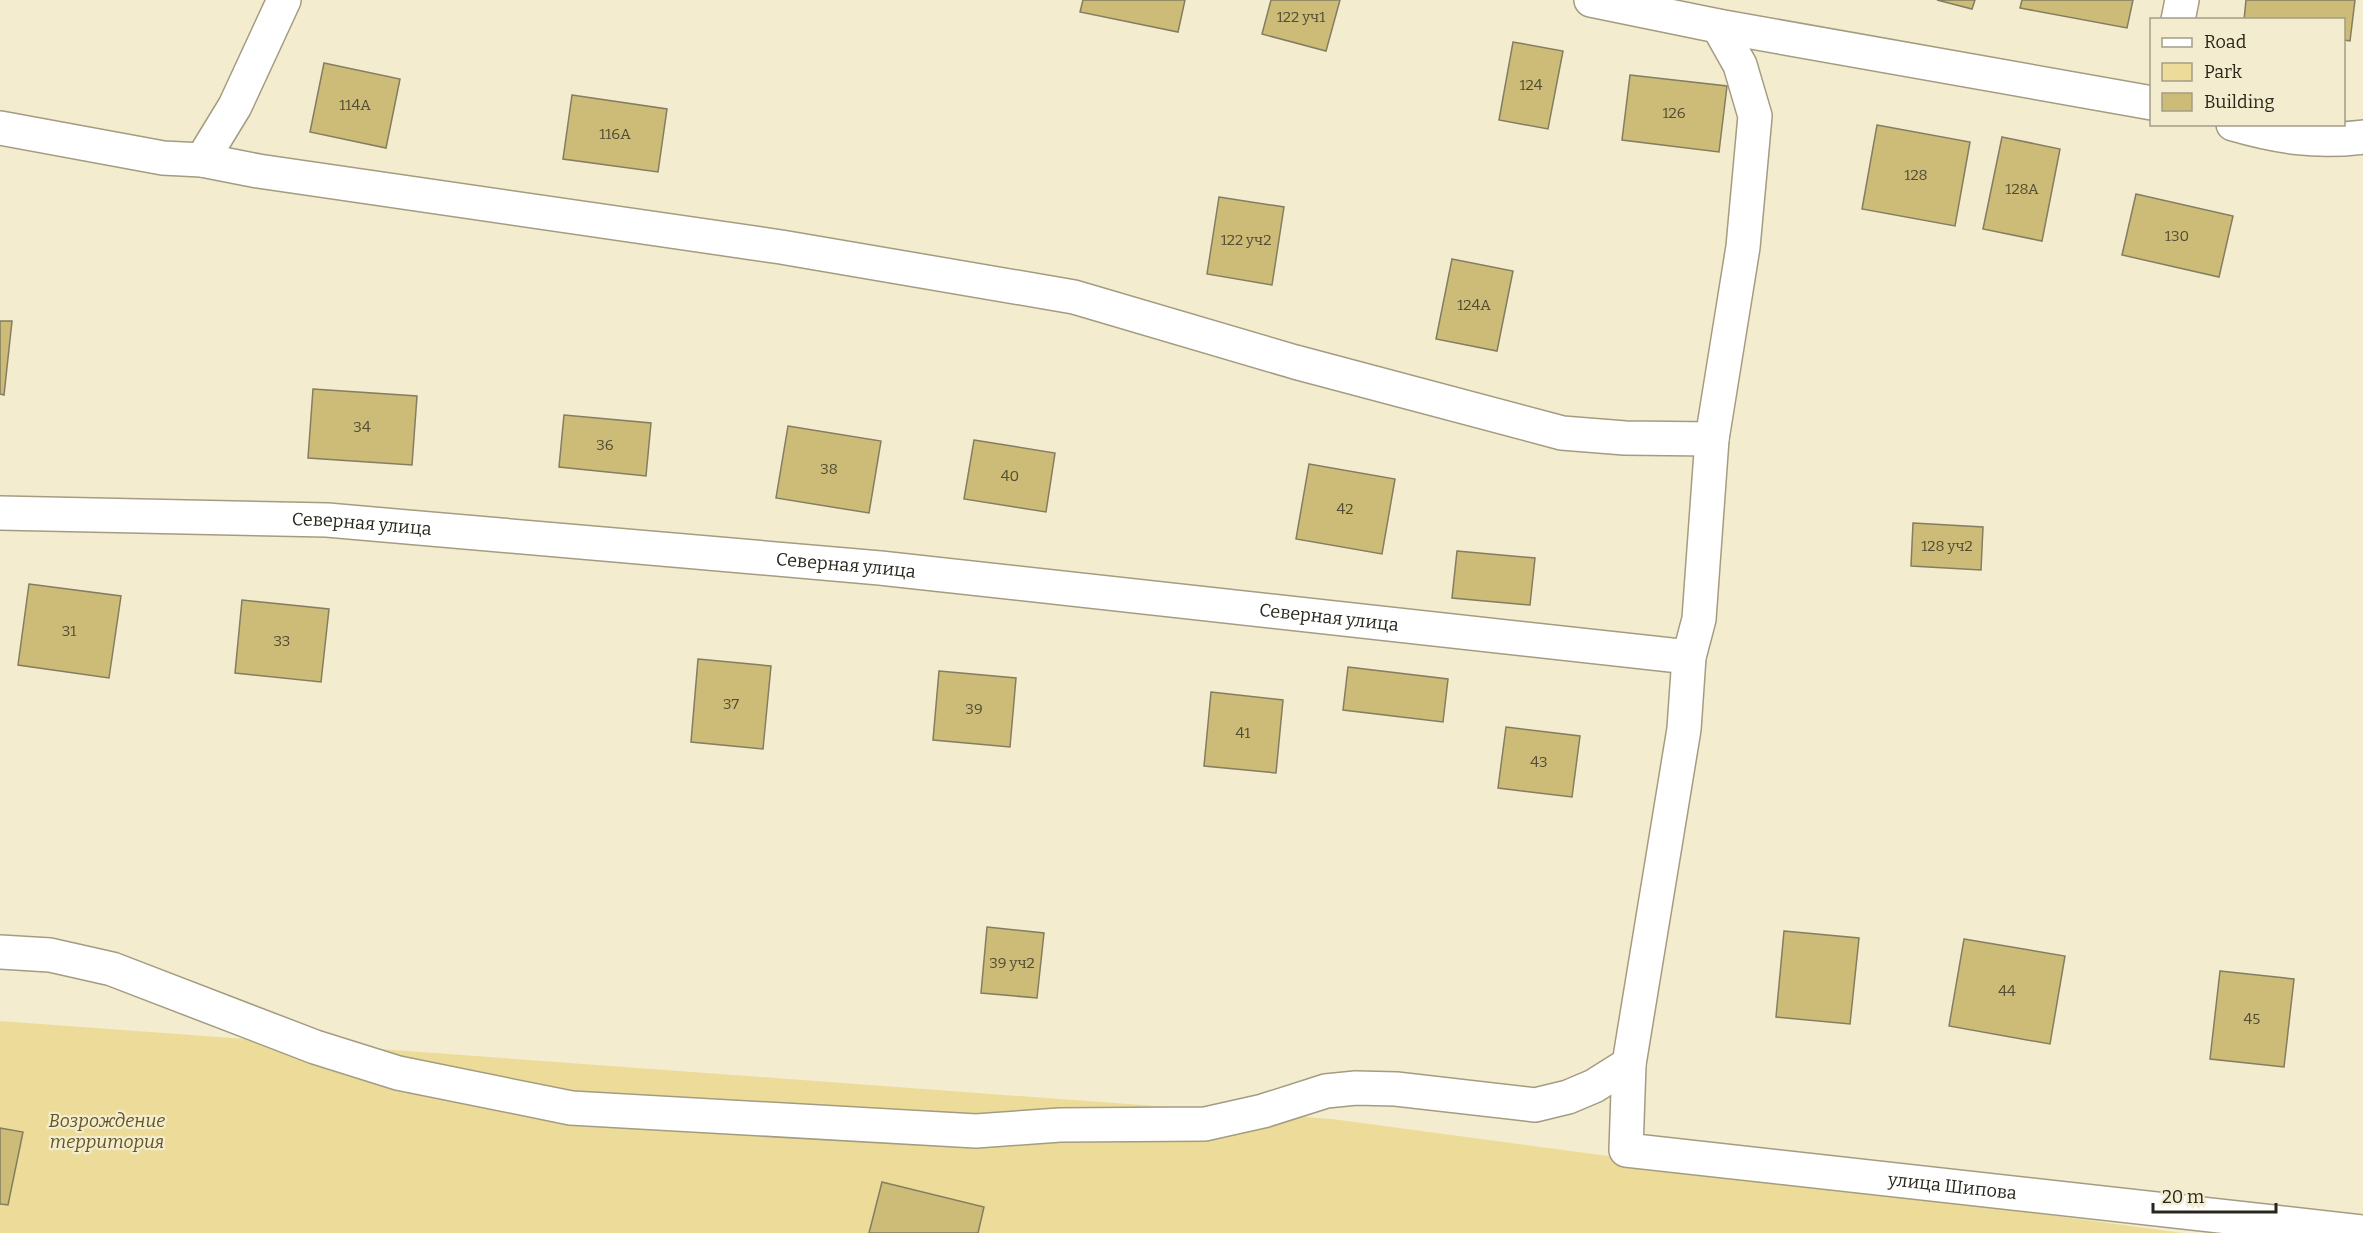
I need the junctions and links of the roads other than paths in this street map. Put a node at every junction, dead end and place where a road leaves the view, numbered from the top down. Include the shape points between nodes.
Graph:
1 (284, 0) edge
2 (1591, 0) edge
3 (2182, 0) edge
4 (2178, 18) edge
5 (1718, 26) junction
6 (2150, 103) edge
7 (2240, 126) edge
8 (0, 128) edge
9 (2363, 136) edge
10 (202, 160) junction
11 (1712, 439) junction
12 (0, 513) edge
13 (1689, 657) junction
14 (0, 952) edge
15 (1629, 1064) junction
16 (2363, 1232) edge

1 - 10 street via 235,106
2 - 5 street
3 - 4 street
5 - 6 street
5 - 11 street via 1740,65 1755,116 1743,247
7 - 9 street via 2276,136 2332,141
8 - 10 street via 163,158
10 - 11 street via 781,247 1074,297 1294,362 1562,434
11 - 13 street via 1699,619
12 - 13 street, Северная улица via 327,520 880,568
13 - 15 street via 1684,729
14 - 15 street via 50,955 112,969 315,1047 398,1073 571,1108 976,1131 1060,1125 1205,1124 1263,1112 1326,1091 1356,1088 1535,1105 1594,1086
15 - 16 street, улица Шипова via 1626,1150

